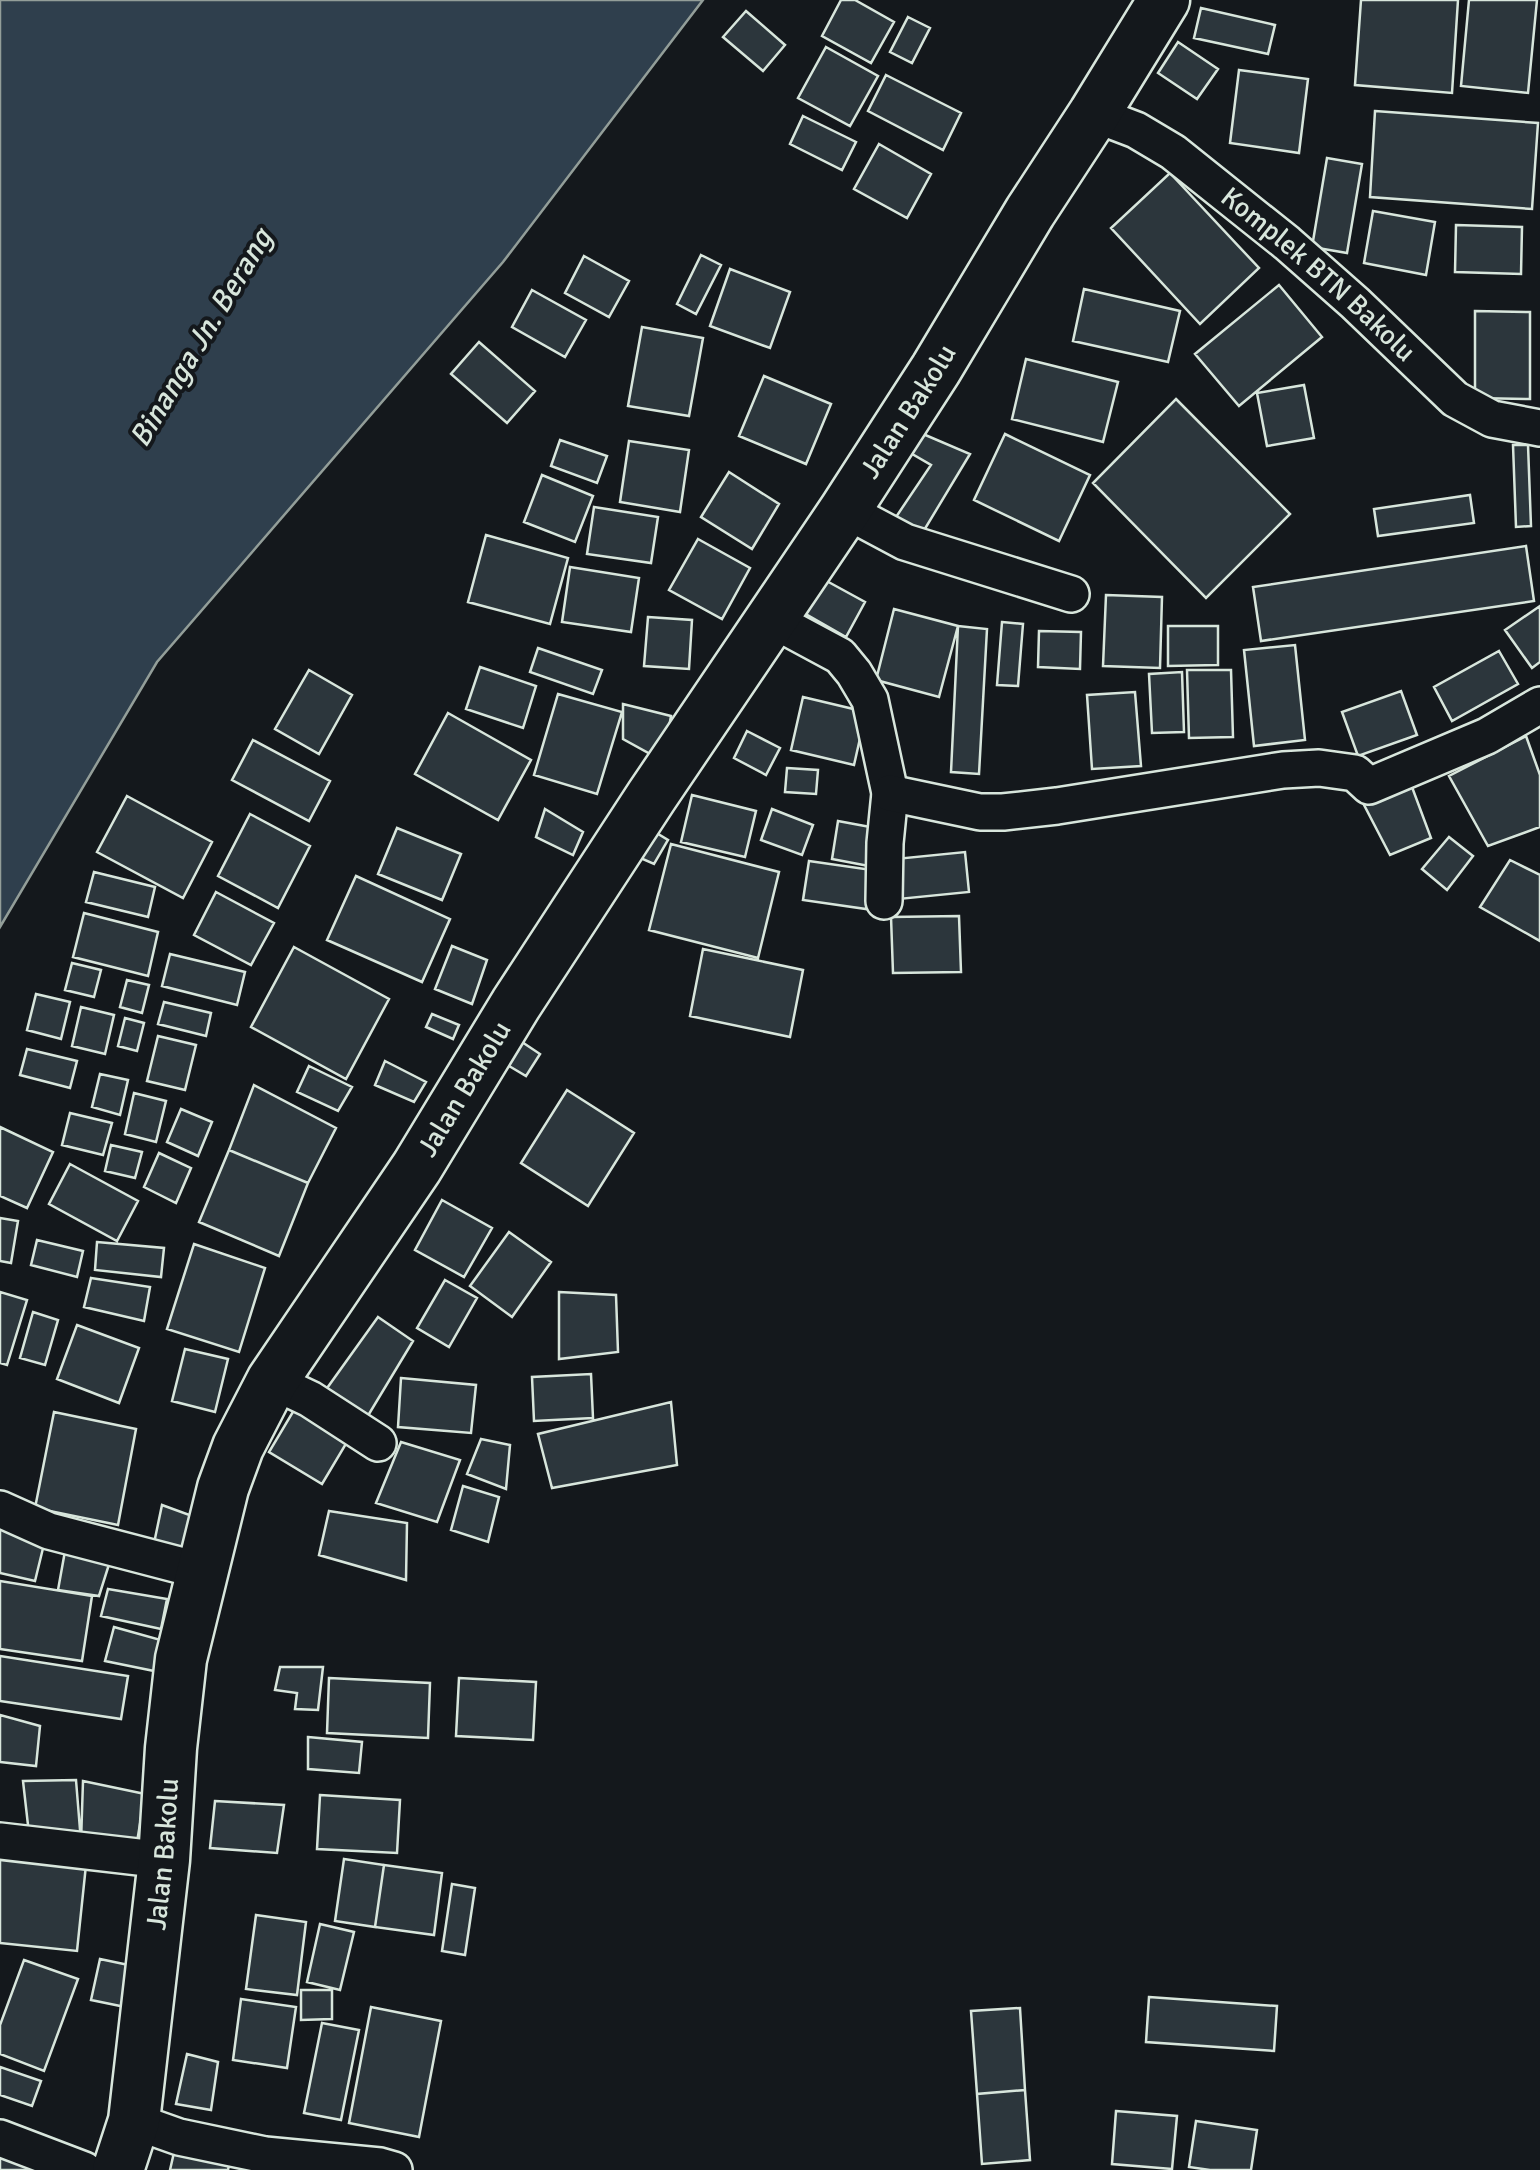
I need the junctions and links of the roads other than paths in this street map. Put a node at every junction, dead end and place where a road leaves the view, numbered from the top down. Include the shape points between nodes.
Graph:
1 (1164, 0) edge
2 (1094, 114) junction
3 (1540, 428) edge
4 (845, 510) junction
5 (1071, 594) dead end
6 (771, 619) junction
7 (1537, 716) edge
8 (890, 794) junction
9 (884, 901) dead end
10 (290, 1390) junction
11 (378, 1443) dead end
12 (0, 1510) edge
13 (202, 1571) junction
14 (0, 1841) edge
15 (164, 1860) junction
16 (157, 2129) junction
17 (0, 2138) edge
18 (264, 2163) edge
19 (84, 2170) edge
20 (118, 2170) edge
21 (394, 2170) edge

1 - 2 main road, Jalan Bakolu
2 - 3 street, Komplek BTN Bakolu via 1136,130 1187,164 1328,279 1455,399 1492,419
2 - 4 main road, Jalan Bakolu
4 - 5 street via 905,542
4 - 6 main road, Jalan Bakolu
6 - 8 street via 840,656 854,673 870,700
6 - 10 main road, Jalan Bakolu via 516,1004
7 - 8 street via 1369,786 1356,773 1282,770 1002,812
8 - 9 street
10 - 11 street
10 - 13 main road, Jalan Bakolu via 238,1446
12 - 13 street via 48,1532
13 - 15 main road, Jalan Bakolu via 181,1659
14 - 15 street
15 - 16 main road, Jalan Bakolu
16 - 18 street
16 - 20 main road, Jalan Bakolu
17 - 19 street
18 - 21 street

